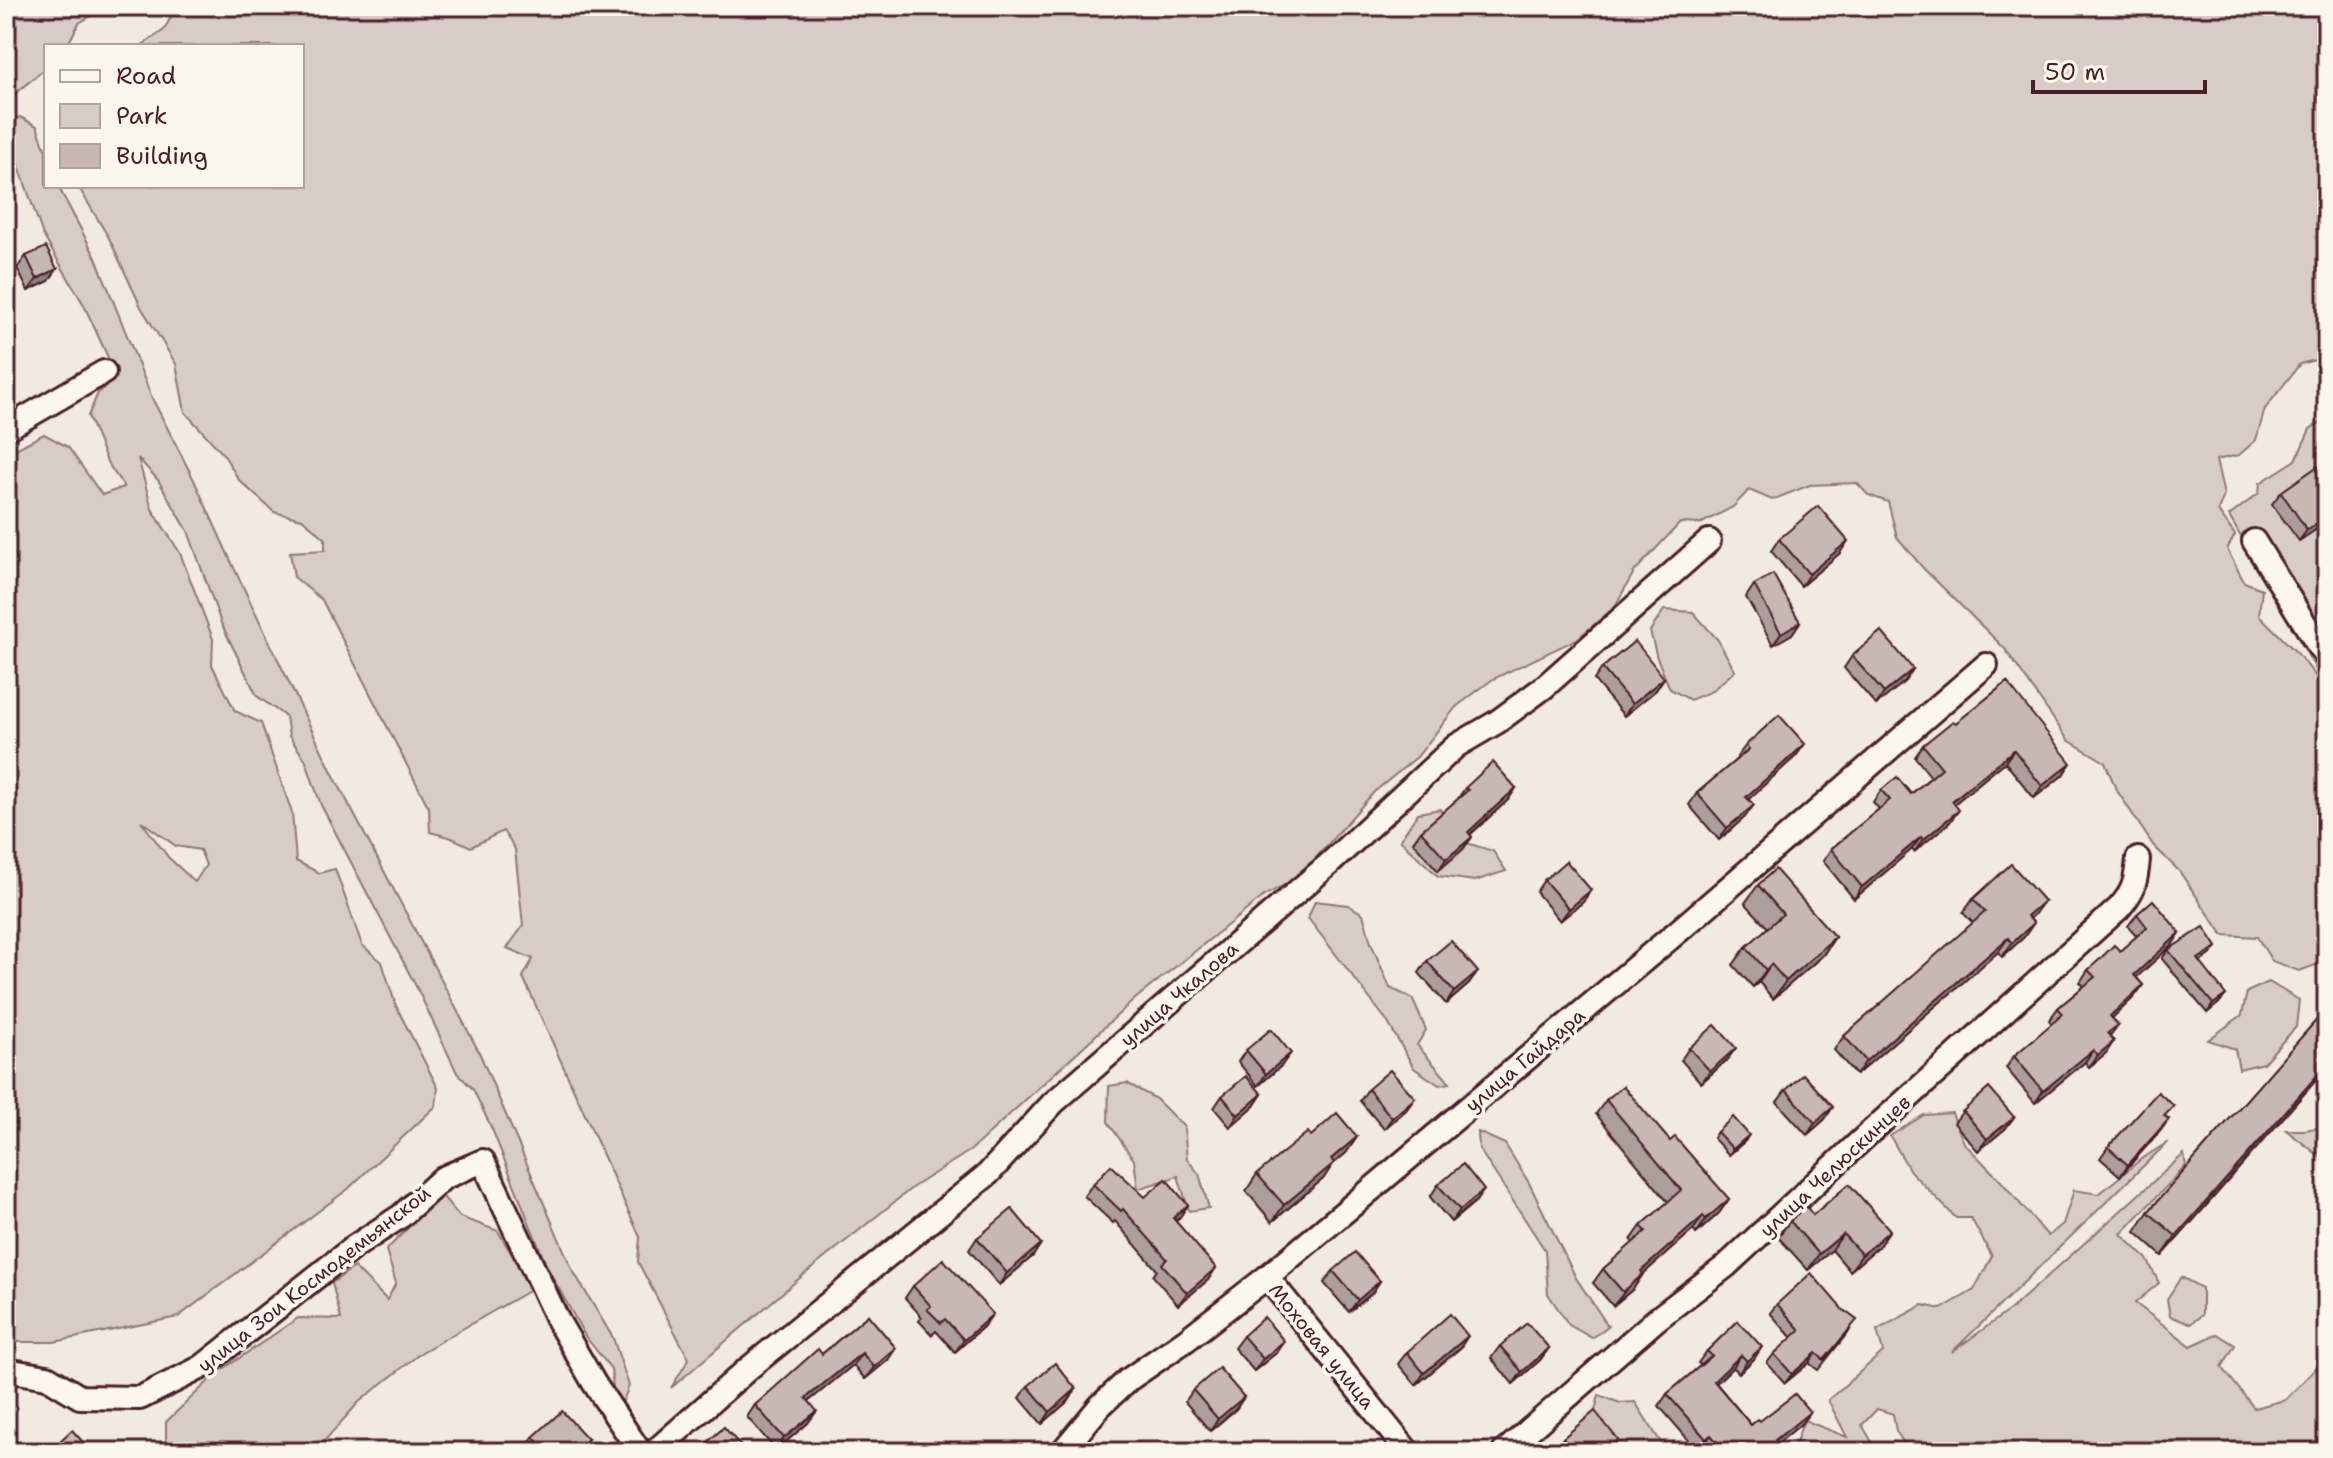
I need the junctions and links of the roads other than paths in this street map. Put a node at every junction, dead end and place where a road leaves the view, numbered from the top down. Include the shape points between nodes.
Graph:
1 (104, 372) dead end
2 (6, 429) edge
3 (1709, 541) dead end
4 (2254, 541) dead end
5 (2327, 657) edge
6 (1986, 665) dead end
7 (2138, 859) dead end
8 (1267, 1277) junction
9 (6, 1370) edge
10 (640, 1452) edge
11 (654, 1452) edge
12 (1062, 1452) edge
13 (1408, 1452) edge
14 (1504, 1452) edge

1 - 2 street
3 - 11 street, улица Чкалова via 1543,688 1456,746 1329,864 1053,1103 988,1174
4 - 5 street
6 - 8 street, улица Гайдара
7 - 14 street, улица Челюскинцев via 2132,894 2119,908 1726,1266
8 - 12 street, улица Гайдара via 1128,1380
8 - 13 street, Моховая улица
9 - 10 street, улица Зои Космодемьянской via 47,1377 80,1397 140,1398 202,1367 443,1178 483,1161 558,1321

